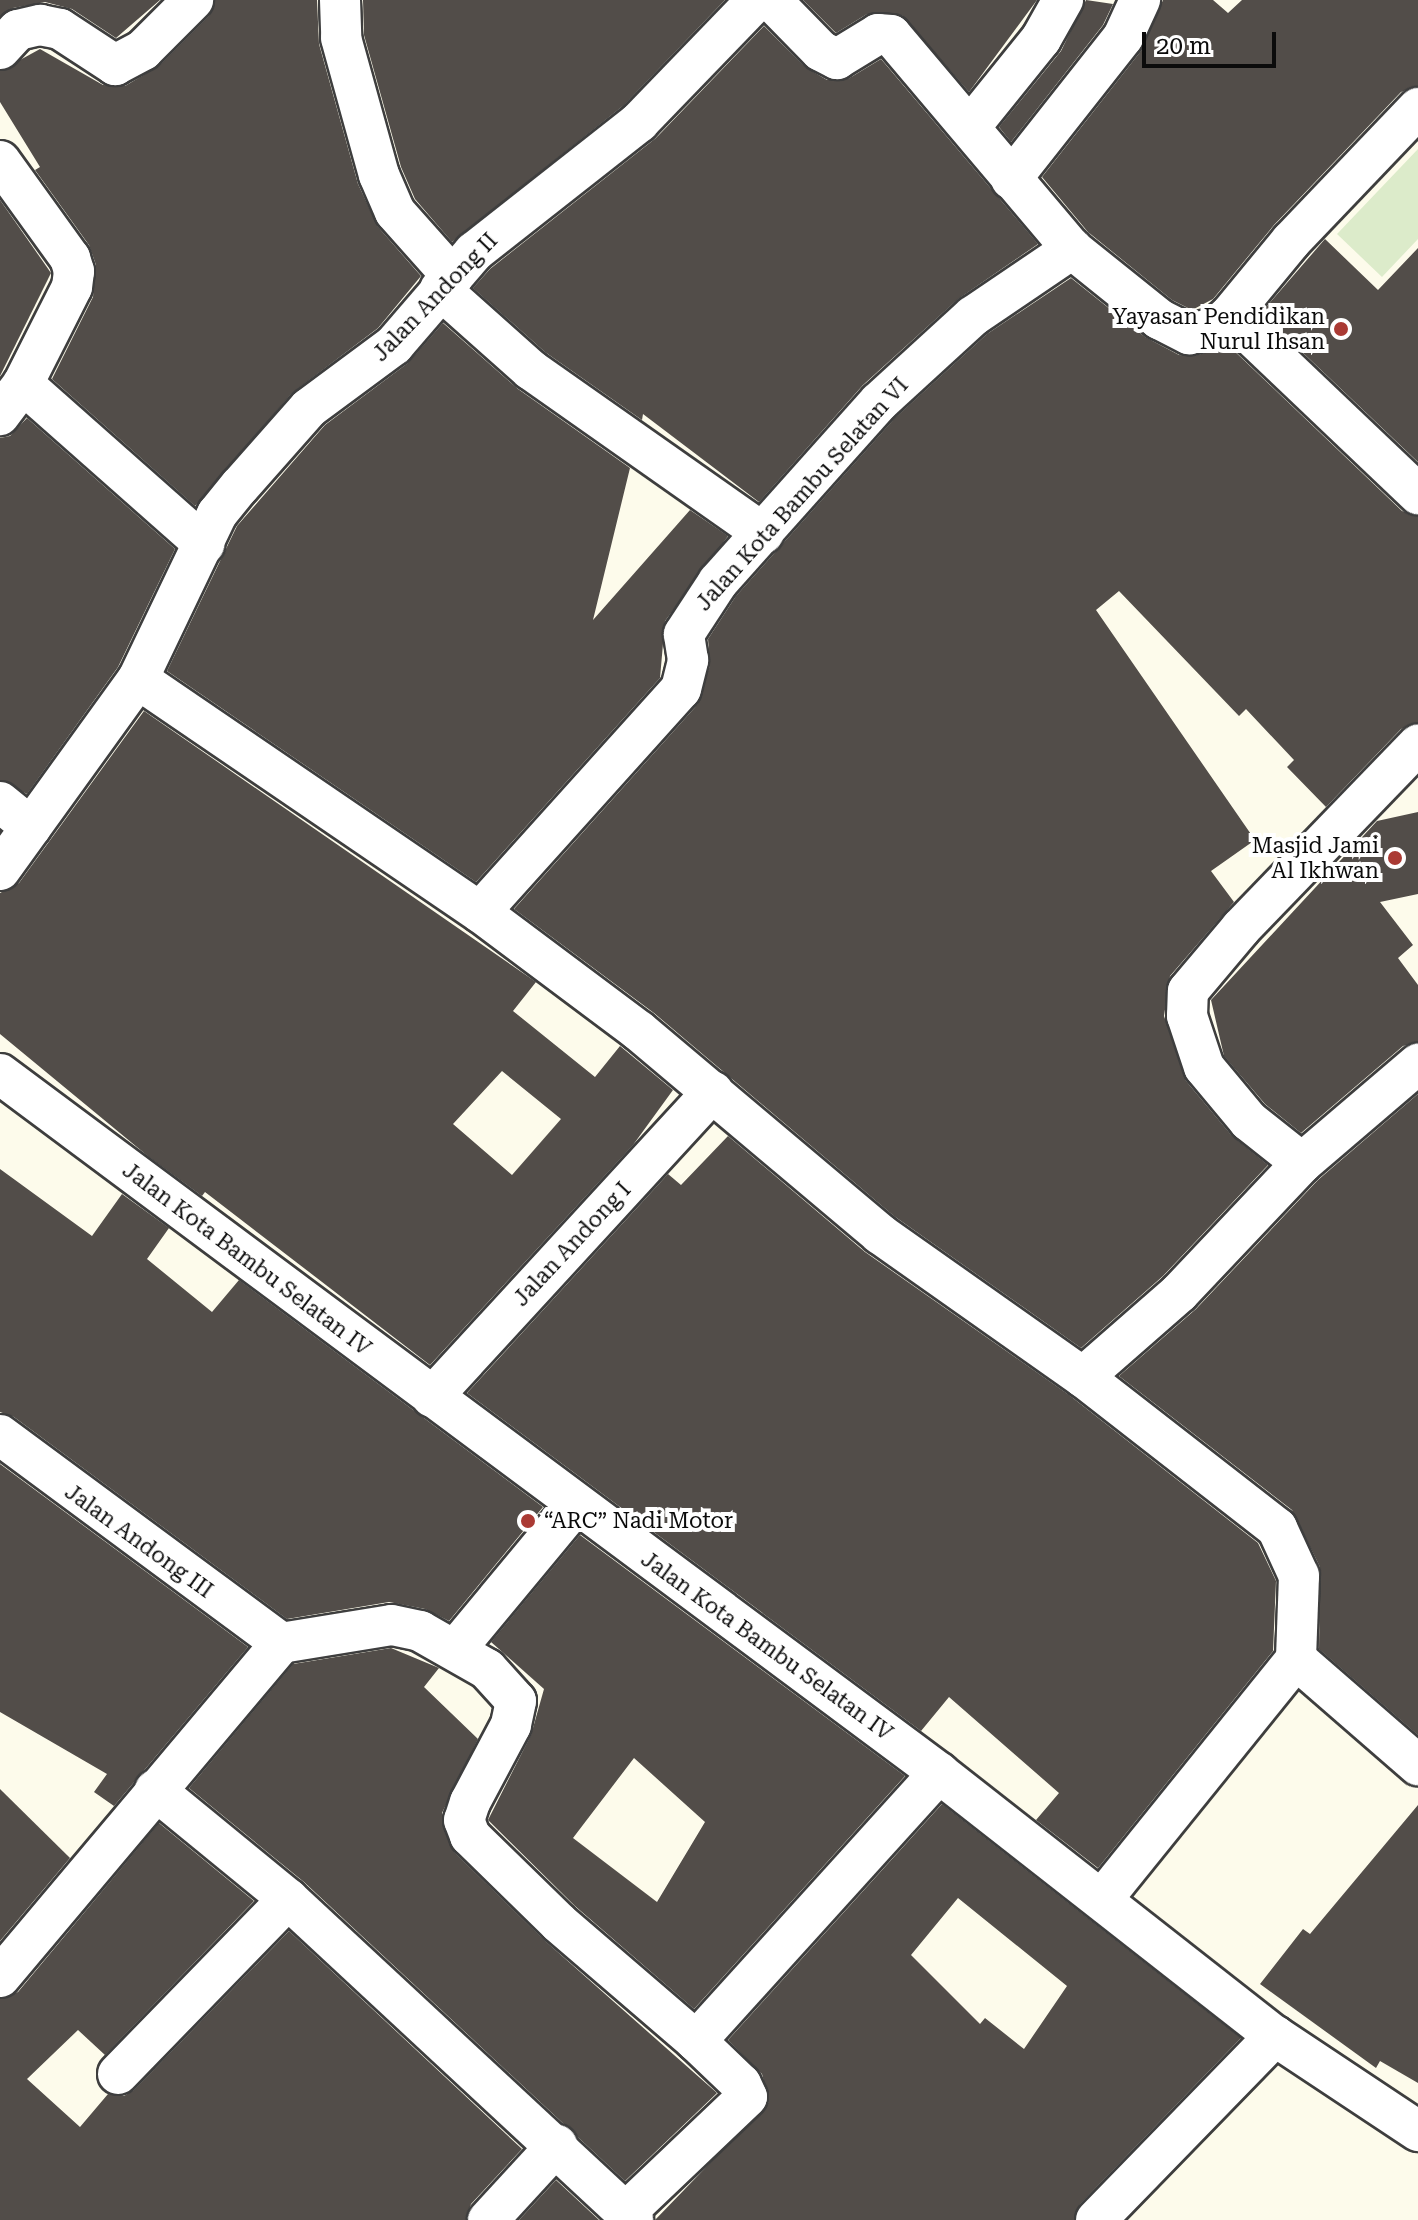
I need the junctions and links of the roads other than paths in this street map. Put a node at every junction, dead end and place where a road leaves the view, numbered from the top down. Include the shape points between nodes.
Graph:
1 (193, 0) edge
2 (340, 0) edge
3 (757, 0) edge
4 (771, 0) edge
5 (1063, 0) edge
6 (1140, 0) edge
7 (0, 49) edge
8 (1418, 108) edge
9 (970, 127) junction
10 (0, 161) edge
11 (1011, 179) junction
12 (1072, 249) junction
13 (447, 283) junction
14 (1230, 315) junction
15 (11, 400) edge
16 (1418, 494) edge
17 (763, 533) junction
18 (204, 544) junction
19 (138, 679) junction
20 (1418, 745) edge
21 (0, 802) edge
22 (31, 827) junction
23 (0, 870) edge
24 (480, 912) junction
25 (1418, 1064) edge
26 (0, 1074) edge
27 (713, 1091) junction
28 (1302, 1163) junction
29 (1083, 1377) junction
30 (432, 1397) junction
31 (0, 1435) edge
32 (576, 1504) junction
33 (281, 1643) junction
34 (455, 1650) junction
35 (1296, 1659) junction
36 (1418, 1765) edge
37 (939, 1773) junction
38 (155, 1790) junction
39 (1103, 1898) junction
40 (288, 1899) junction
41 (0, 1977) edge
42 (1275, 2036) junction
43 (696, 2041) junction
44 (118, 2074) dead end
45 (1418, 2131) edge
46 (557, 2145) junction
47 (629, 2216) edge
48 (488, 2220) edge
49 (1096, 2220) edge

1 - 7 street via 143,50 115,65 60,29 40,25 18,30
2 - 13 street via 341,38 379,175 395,212
3 - 13 street, Jalan Andong II via 639,122 508,222
4 - 9 street via 821,51 837,59 878,34 891,35
5 - 9 street via 1041,39
6 - 11 street via 1123,37
8 - 14 street via 1291,241
9 - 11 street
10 - 15 street via 74,271 72,287
11 - 12 street
12 - 14 street via 1181,331 1215,328
12 - 17 street, Jalan Kota Bambu Selatan VI via 973,316 879,402
13 - 17 street via 531,370
13 - 18 street, Jalan Andong II via 394,345 309,408 217,514
14 - 16 street
15 - 18 street
17 - 24 street, Jalan Kota Bambu Selatan VI via 718,582 684,634 688,660 681,689
18 - 19 street, Jalan Andong II
19 - 22 street, Jalan Andong II
19 - 24 street
20 - 28 street via 1241,928 1188,991 1187,1016 1204,1067 1249,1121
21 - 22 street
22 - 23 street, Jalan Andong II
24 - 27 street
25 - 28 street
26 - 30 street, Jalan Kota Bambu Selatan IV
27 - 29 street via 880,1234
27 - 30 street, Jalan Andong I
28 - 29 street via 1179,1293
29 - 35 street via 1277,1528 1299,1576
30 - 32 street, Jalan Kota Bambu Selatan IV
31 - 33 street, Jalan Andong III
32 - 34 street
32 - 37 street, Jalan Kota Bambu Selatan IV
33 - 34 street via 392,1625 420,1631
33 - 38 street
34 - 43 street via 487,1669 516,1701 511,1725 470,1802 464,1820 470,1836 559,1923
35 - 36 street
35 - 39 street
37 - 39 street, Jalan Kota Bambu Selatan IV
37 - 43 street
38 - 40 street
38 - 41 street
39 - 42 street, Jalan Kota Bambu Selatan IV
40 - 44 street
40 - 46 street
42 - 45 street, Jalan Kota Bambu Selatan IV
42 - 49 street
43 - 47 street via 741,2084 747,2097
46 - 47 street
46 - 48 street

